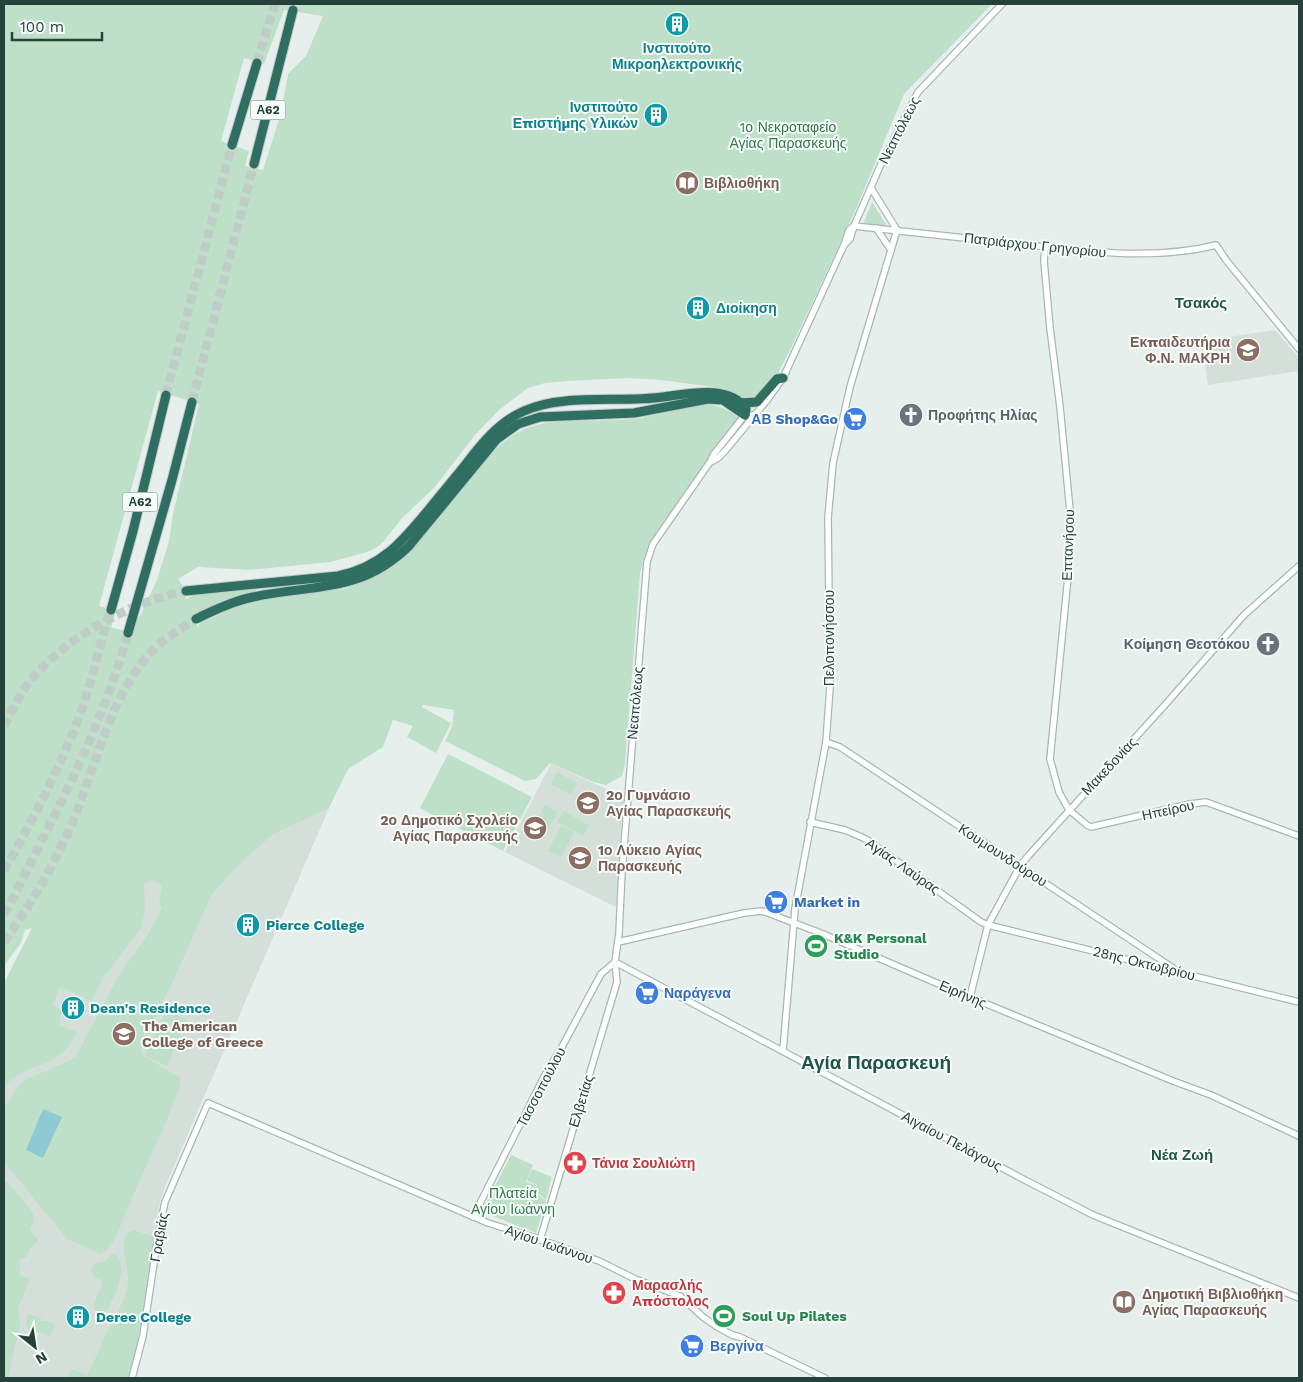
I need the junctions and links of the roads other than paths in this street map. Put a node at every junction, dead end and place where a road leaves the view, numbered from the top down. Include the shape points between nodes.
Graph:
1 (1002, 4) edge
2 (293, 10) dead end
3 (257, 63) tunnel mouth
4 (232, 145) tunnel mouth
5 (254, 164) tunnel mouth
6 (871, 188) junction
7 (854, 226) junction
8 (876, 228) junction
9 (897, 230) junction
10 (1045, 247) junction
11 (891, 250) junction
12 (1299, 349) edge
13 (783, 378) junction
14 (166, 395) tunnel mouth
15 (192, 402) tunnel mouth
16 (740, 402) junction
17 (757, 413) junction
18 (745, 415) junction
19 (710, 462) junction
20 (1299, 566) edge
21 (186, 591) tunnel mouth
22 (111, 610) tunnel mouth
23 (196, 620) tunnel mouth
24 (128, 633) tunnel mouth
25 (826, 742) junction
26 (1069, 810) junction
27 (810, 822) junction
28 (1299, 836) edge
29 (1020, 866) junction
30 (793, 922) junction
31 (988, 925) junction
32 (618, 942) junction
33 (615, 962) junction
34 (1177, 971) junction
35 (970, 997) junction
36 (1299, 1002) edge
37 (783, 1051) junction
38 (208, 1103) joint
39 (1299, 1136) edge
40 (473, 1217) junction
41 (540, 1240) junction
42 (1299, 1298) edge
43 (132, 1378) edge
44 (825, 1378) edge

1 - 6 street, Νεαπόλεως via 918,92
2 - 5 highway, Α62
3 - 4 highway, Α62
6 - 7 street, Νεαπόλεως
6 - 9 street
7 - 8 street, Πατριάρχου Γρηγορίου
7 - 13 street, Νεαπόλεως
8 - 9 street, Πατριάρχου Γρηγορίου
8 - 11 street
9 - 10 street, Πατριάρχου Γρηγορίου
9 - 11 street, Πελοπονήσσου
10 - 12 street, Πατριάρχου Γρηγορίου via 1160,254 1216,245
10 - 26 street, Επτανήσου via 1050,328 1071,521 1050,759 1059,792
11 - 25 street, Πελοπονήσσου via 850,387 832,463 828,518 830,687
13 - 16 highway via 777,379 756,402
13 - 17 street, Νεαπόλεως
14 - 22 highway, Α62
15 - 24 highway, Α62
16 - 18 highway via 746,409
16 - 21 highway via 726,395 705,393 567,401 536,406 497,428 404,540 370,565 338,576
17 - 18 street
17 - 19 street, Νεαπόλεως via 718,458
18 - 19 street via 718,447
18 - 23 highway via 729,403 713,398 634,413 549,416 525,421 497,439 409,546 377,571 338,585 244,599
19 - 32 street, Νεαπόλεως via 653,544 647,562
20 - 26 street, Μακεδονίας via 1244,615
25 - 27 street, Πελοπονήσσου
25 - 29 street, Κουμουνδούρου via 840,747
26 - 28 street, Ηπείρου via 1087,825 1098,826 1206,802
26 - 29 street, Μακεδονίας
27 - 30 street, Πελοπονήσσου
27 - 31 street, Αγίας Λαύρας via 845,830 866,839
29 - 31 street, Μακεδονίας
29 - 34 street, Κουμουνδούρου
30 - 32 street, Ειρήνης via 762,911 744,913
30 - 35 street, Ειρήνης
30 - 37 street, Πελοπονήσσου
31 - 34 street, 28ης Οκτωβρίου
31 - 35 street, Μακεδονίας
32 - 33 street, Νεαπόλεως
33 - 37 street, Αιγαίου Πελάγους
33 - 40 street, Τασσοπούλου via 596,982
33 - 41 street, Ελβετίας via 617,982
34 - 36 street, 28ης Οκτωβρίου
35 - 39 street, Ειρήνης via 1211,1096
37 - 42 street, Αιγαίου Πελάγους via 1093,1215
38 - 40 street, Αγίου Ιωάννου
38 - 43 street, Γραβιάς via 165,1202 143,1336
40 - 41 street, Αγίου Ιωάννου
41 - 44 street, Αγίου Ιωάννου via 680,1296 726,1332

